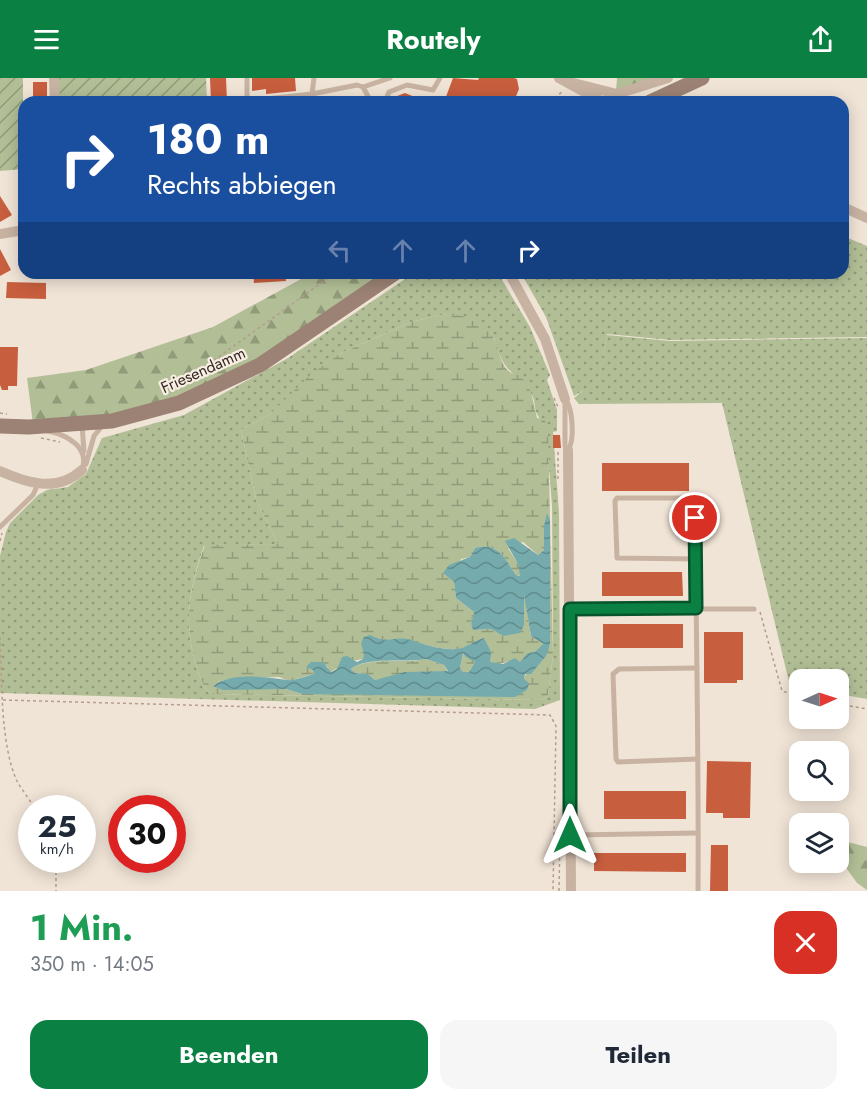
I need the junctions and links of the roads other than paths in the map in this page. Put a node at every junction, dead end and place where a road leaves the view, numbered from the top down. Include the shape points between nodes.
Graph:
1 (54, 78) edge
2 (247, 78) edge
3 (315, 78) edge
4 (347, 78) edge
5 (390, 78) edge
6 (440, 78) edge
7 (668, 78) edge
8 (678, 78) edge
9 (702, 78) edge
10 (564, 80) edge
11 (348, 87) junction
12 (363, 87) junction
13 (312, 94) junction
14 (55, 96) edge
15 (247, 96) edge
16 (293, 96) edge
17 (368, 96) edge
18 (387, 96) edge
19 (592, 96) edge
20 (651, 96) edge
21 (663, 96) edge
22 (849, 210) edge
23 (867, 218) edge
24 (18, 231) edge
25 (0, 234) edge
26 (386, 279) edge
27 (512, 279) edge
28 (565, 399) joint
29 (5, 420) edge
30 (29, 427) junction
31 (88, 427) junction
32 (568, 450) joint
33 (84, 458) junction
34 (82, 470) junction
35 (0, 471) edge
36 (38, 484) junction
37 (0, 527) edge
38 (696, 559) junction
39 (696, 608) junction
40 (570, 609) junction
41 (754, 609) road end
42 (697, 668) junction
43 (698, 759) junction
44 (698, 833) junction
45 (570, 835) junction
46 (571, 891) edge
47 (698, 891) edge

1 - 14 street
2 - 15 lane
3 - 13 lane
4 - 11 lane
5 - 12 lane
6 - 18 lane via 433,90 407,85
7 - 10 street via 617,94
8 - 20 main road
9 - 21 main road
10 - 19 street
11 - 12 lane
11 - 13 lane
12 - 17 lane
13 - 16 lane
22 - 23 street
24 - 25 street
26 - 31 main road, Friesendamm via 260,365 179,403
27 - 28 street via 545,339
28 - 32 lane
29 - 30 main road, Friesendamm
30 - 31 main road, Friesendamm
30 - 33 lane via 72,440
31 - 33 lane
31 - 34 lane
32 - 40 street
33 - 34 lane
34 - 36 street via 66,481
35 - 36 street
36 - 37 lane via 33,495
38 - 38 lane via 617,558 617,498 695,498
38 - 39 lane
39 - 40 lane
39 - 41 lane
39 - 42 lane
40 - 45 street
42 - 43 lane
42 - 43 lane via 619,669 613,674 618,762
43 - 44 lane
44 - 45 lane
44 - 47 lane
45 - 46 street

